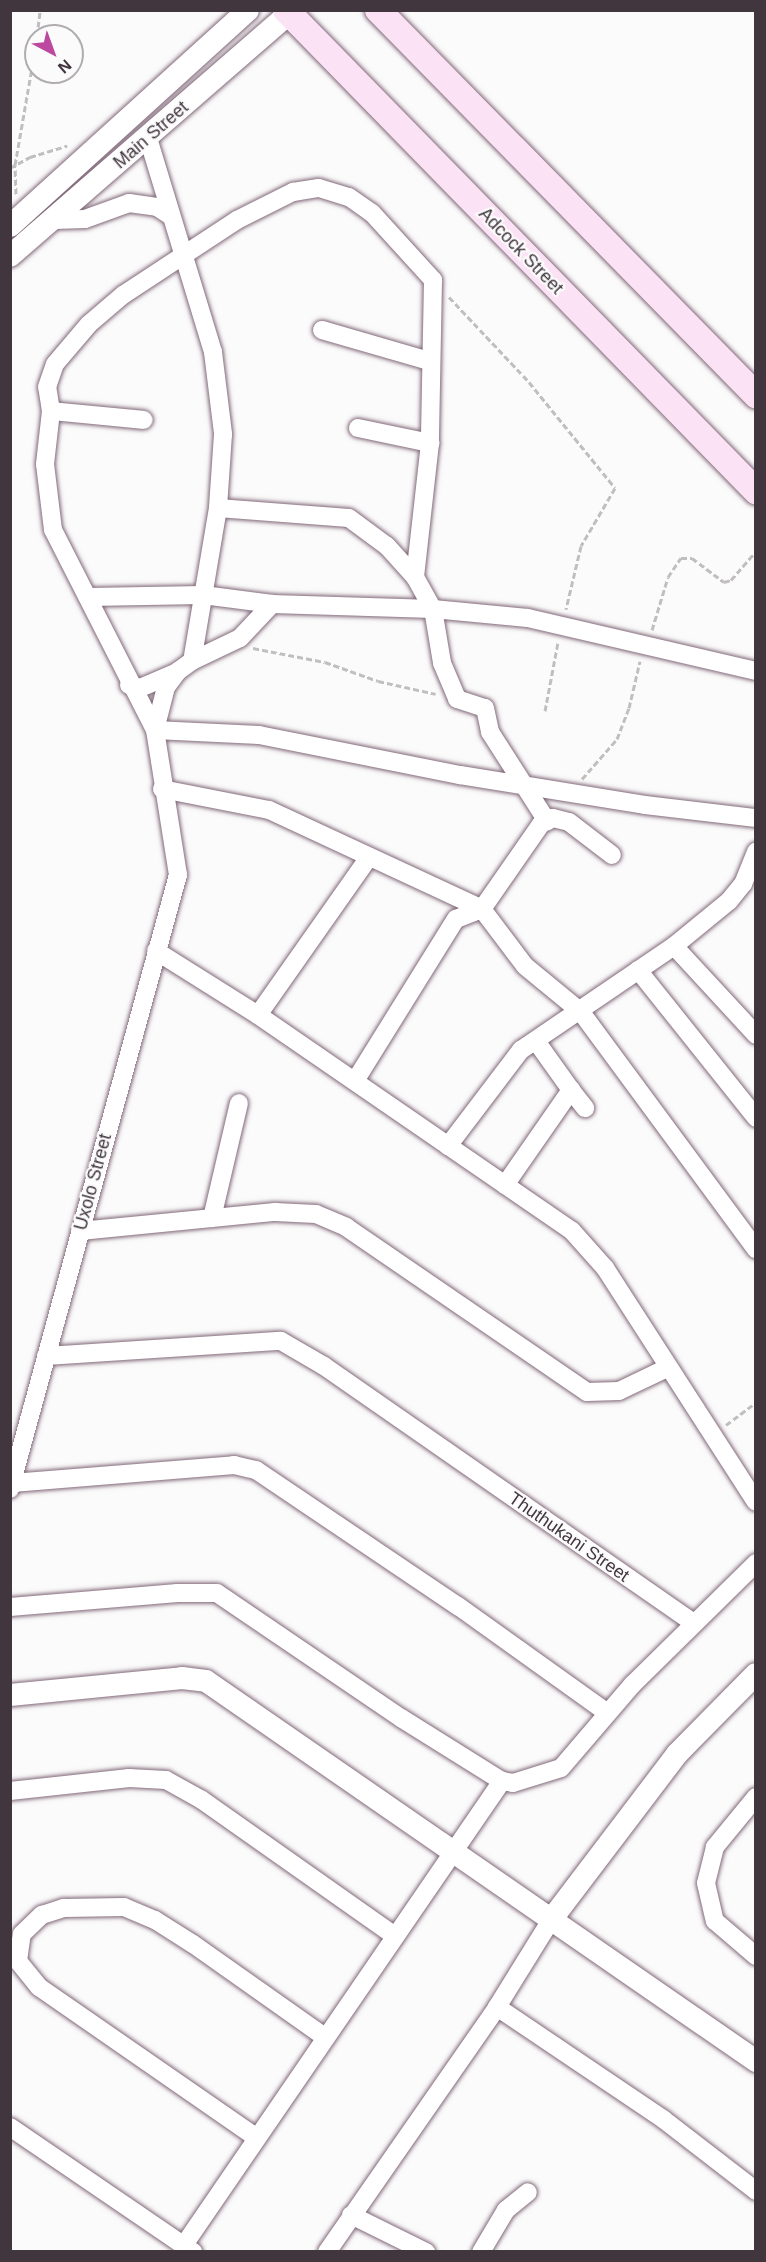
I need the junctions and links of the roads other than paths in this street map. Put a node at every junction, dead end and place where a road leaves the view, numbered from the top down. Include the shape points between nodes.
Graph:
1 (248, 10) edge
2 (378, 10) edge
3 (290, 12) edge
4 (147, 138) junction
5 (171, 216) junction
6 (54, 220) junction
7 (14, 222) edge
8 (182, 253) junction
9 (10, 256) edge
10 (322, 330) dead end
11 (429, 361) junction
12 (756, 395) edge
13 (51, 411) junction
14 (144, 420) dead end
15 (358, 428) dead end
16 (430, 443) junction
17 (756, 491) edge
18 (218, 508) junction
19 (415, 576) junction
20 (203, 596) junction
21 (89, 597) junction
22 (272, 604) junction
23 (433, 609) junction
24 (185, 666) junction
25 (756, 671) edge
26 (129, 685) junction
27 (155, 730) junction
28 (524, 784) junction
29 (162, 789) junction
30 (756, 818) edge
31 (547, 821) junction
32 (756, 851) edge
33 (612, 855) dead end
34 (369, 857) junction
35 (752, 872) edge
36 (482, 909) junction
37 (674, 946) junction
38 (156, 951) junction
39 (638, 970) junction
40 (581, 1012) junction
41 (258, 1015) junction
42 (756, 1035) edge
43 (536, 1041) junction
44 (355, 1081) junction
45 (571, 1090) junction
46 (240, 1103) dead end
47 (585, 1108) dead end
48 (756, 1118) edge
49 (448, 1146) junction
50 (505, 1185) junction
51 (212, 1218) junction
52 (80, 1231) junction
53 (756, 1249) edge
54 (46, 1356) junction
55 (667, 1368) junction
56 (11, 1486) edge
57 (756, 1502) edge
58 (756, 1563) edge
59 (10, 1607) edge
60 (692, 1622) junction
61 (756, 1674) edge
62 (10, 1695) edge
63 (606, 1712) junction
64 (502, 1781) junction
65 (10, 1791) edge
66 (754, 1801) edge
67 (452, 1852) junction
68 (551, 1920) junction
69 (395, 1936) junction
70 (756, 1956) edge
71 (496, 2007) junction
72 (325, 2037) junction
73 (756, 2061) edge
74 (10, 2127) edge
75 (257, 2138) junction
76 (756, 2191) edge
77 (528, 2192) dead end
78 (351, 2215) junction
79 (189, 2248) edge
80 (327, 2252) edge
81 (426, 2252) edge
82 (481, 2252) edge

1 - 7 street, Main Street
2 - 12 main road
3 - 4 street, Main Street
3 - 17 main road, Adcock Street
4 - 5 street
4 - 6 street, Main Street
5 - 6 street via 157,207 129,203 86,219
5 - 8 street
6 - 9 street, Main Street
8 - 11 street via 294,192 319,188 349,197 372,213 433,280
8 - 13 street via 89,324 55,364 47,387
8 - 18 street via 213,352 219,393 223,434
10 - 11 street
11 - 16 street
13 - 14 street
13 - 21 street via 45,464 51,520
15 - 16 street
16 - 19 street
18 - 19 street via 349,518 387,546
18 - 20 street
19 - 23 street
20 - 21 street
20 - 22 street
20 - 24 street
21 - 26 street
22 - 23 street
22 - 24 street via 255,625 231,644
23 - 25 street via 528,618
23 - 28 street via 442,663 457,699 485,708 490,732
24 - 26 street via 140,688
24 - 27 street via 166,687
26 - 27 street
27 - 28 street via 259,735
27 - 29 street
28 - 30 street via 645,805
28 - 31 street
29 - 34 street via 269,810
29 - 38 street, Uxolo Street via 178,875
31 - 33 street via 553,818 569,822
31 - 36 street
32 - 35 street
34 - 36 street
34 - 41 street
35 - 37 street via 736,894
36 - 40 street via 525,966
36 - 44 street via 456,919
37 - 39 street
37 - 42 street
38 - 41 street
38 - 52 street, Uxolo Street
39 - 40 street
39 - 48 street
40 - 43 street
40 - 53 street
41 - 44 street
43 - 45 street
43 - 49 street via 511,1061
44 - 49 street
45 - 47 street
45 - 50 street
46 - 51 street
49 - 50 street
50 - 55 street via 572,1231 594,1254
51 - 52 street
51 - 55 street via 300,1212 327,1218 587,1392 620,1391
52 - 54 street, Uxolo Street
54 - 56 street, Uxolo Street
54 - 60 street, Thuthukani Street via 281,1341
55 - 57 street
56 - 63 street via 234,1465 256,1470 458,1606
58 - 60 street
59 - 64 street via 217,1593 401,1718
60 - 63 street
61 - 68 street via 677,1754
62 - 67 street via 182,1678 206,1681
63 - 64 street via 561,1768 528,1780
64 - 67 street
65 - 69 street via 129,1778 166,1780 202,1800
66 - 70 street via 712,1853 706,1892 711,1916 720,1929
67 - 68 street
67 - 69 street
68 - 71 street
68 - 73 street
69 - 72 street
71 - 76 street via 663,2119
71 - 78 street
72 - 75 street
72 - 75 street via 193,1944 134,1910 115,1905 64,1908 42,1915 22,1934 18,1961 39,1987
74 - 79 street
75 - 79 street
77 - 82 street via 506,2210
78 - 80 street
78 - 81 street

